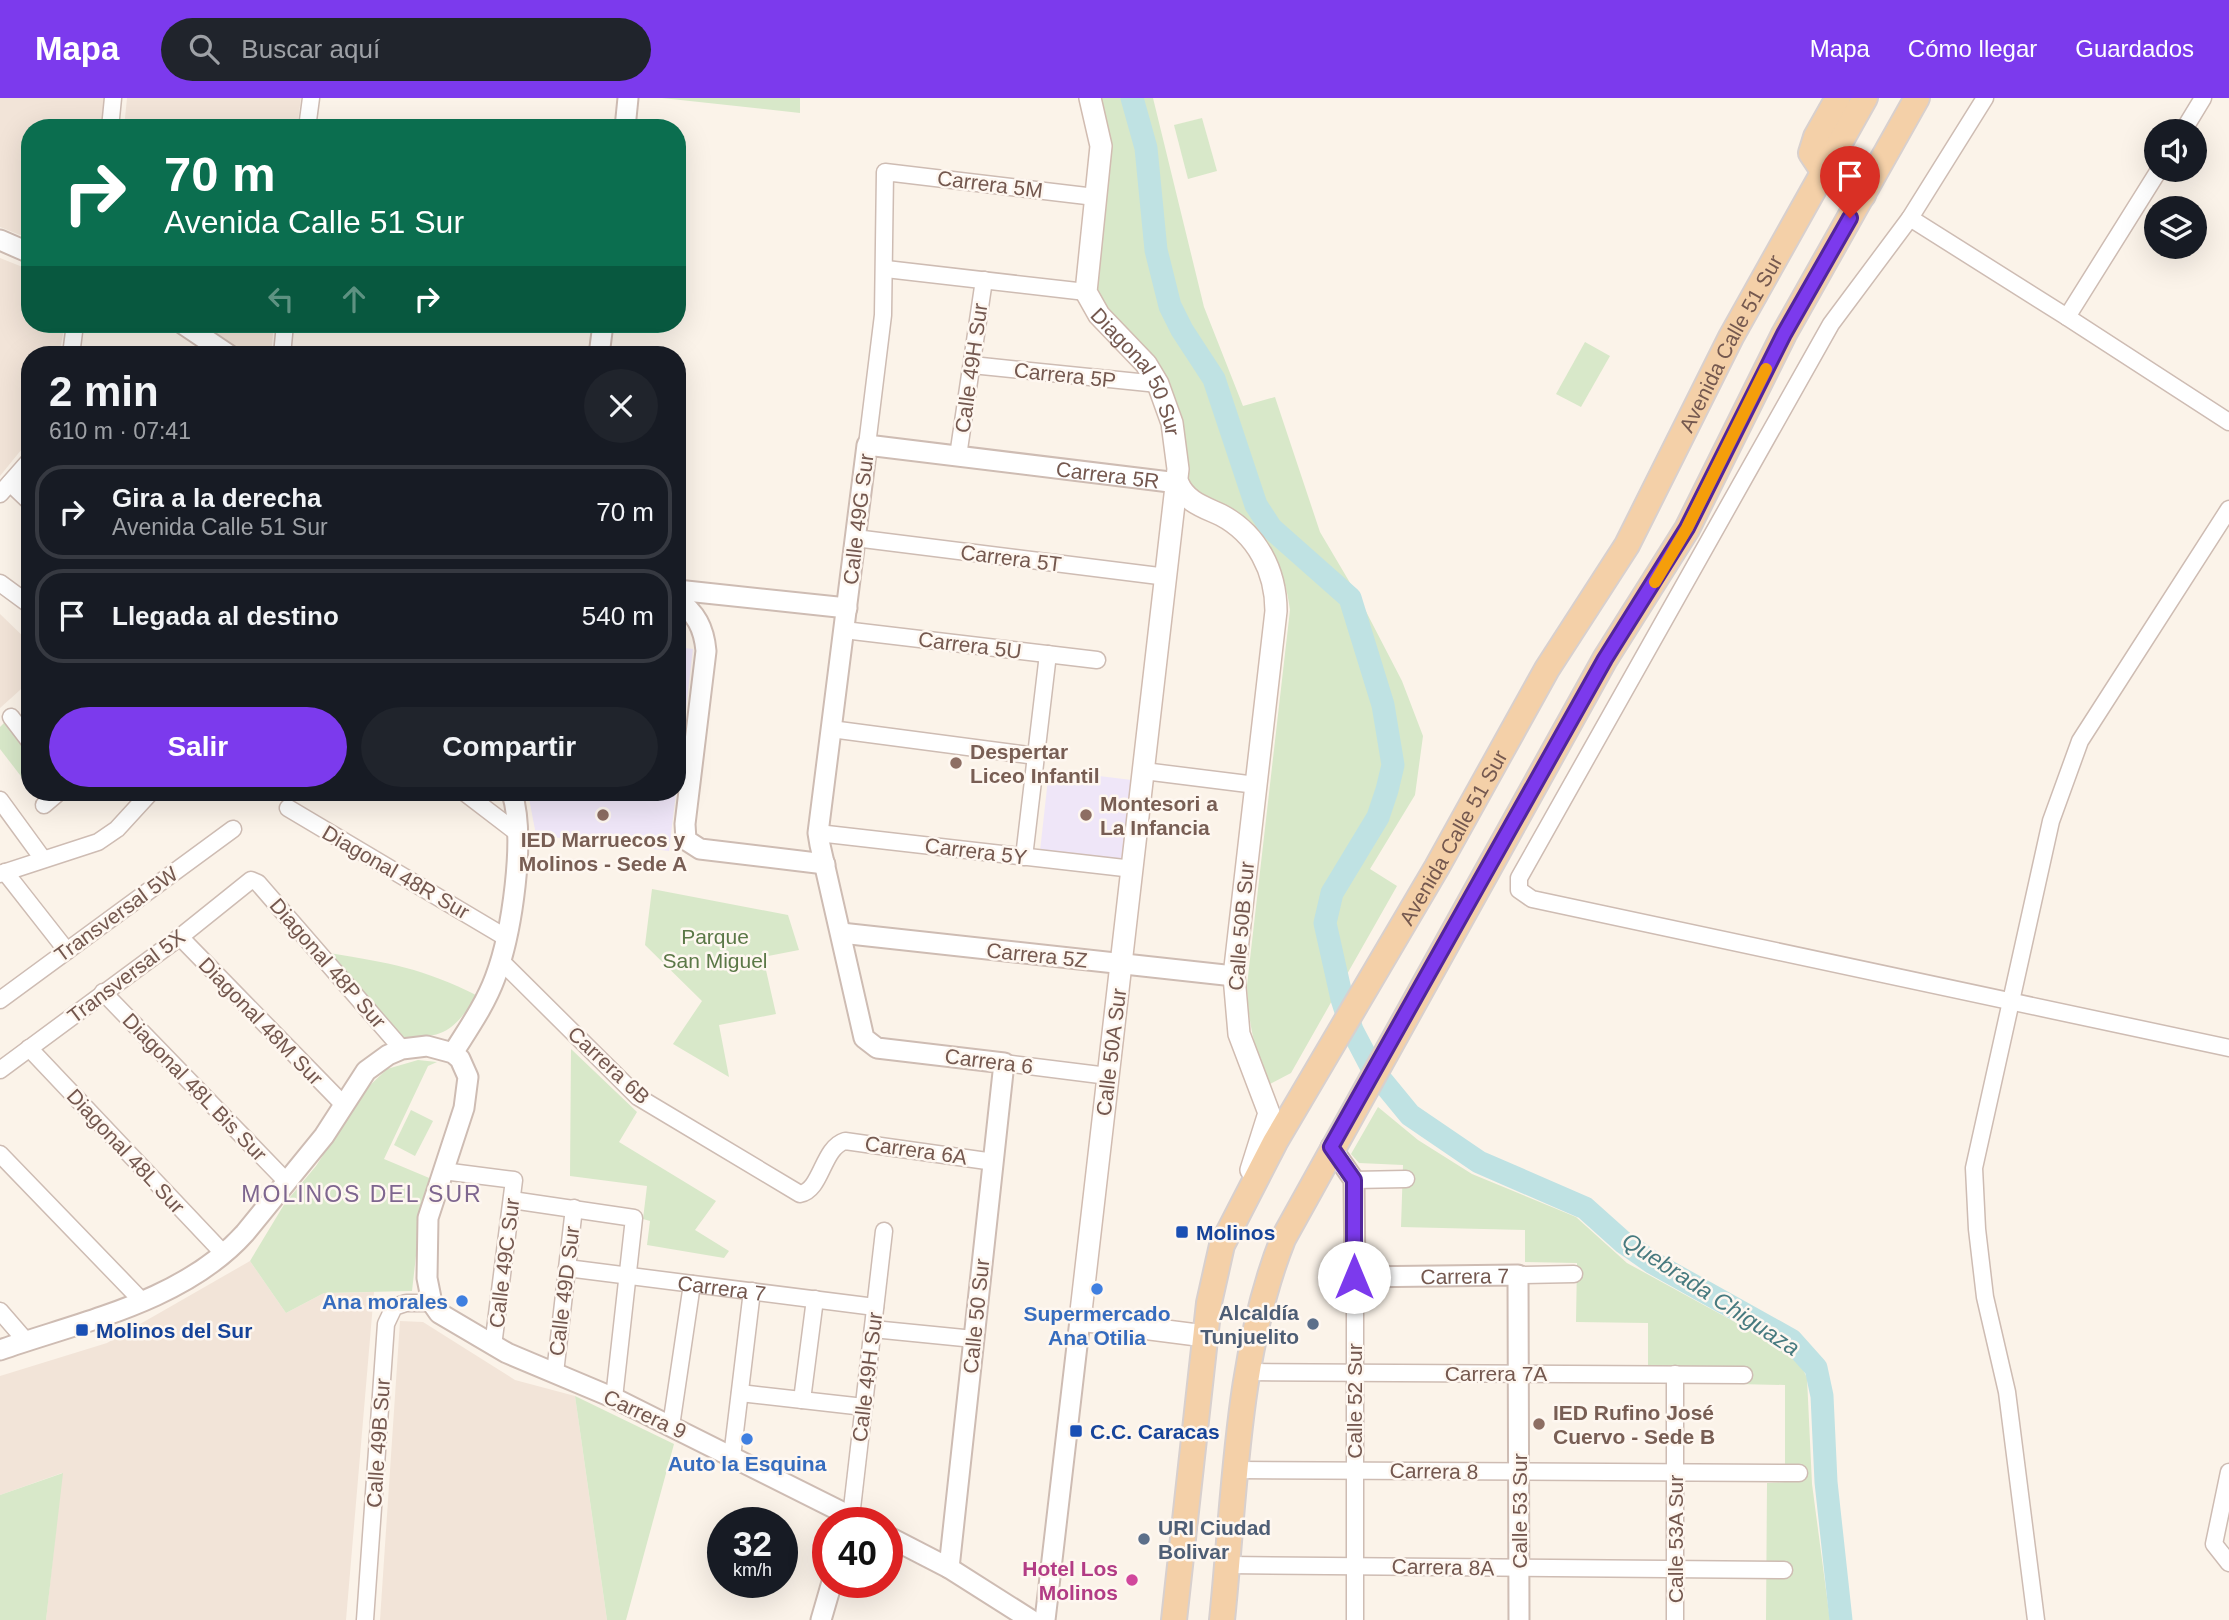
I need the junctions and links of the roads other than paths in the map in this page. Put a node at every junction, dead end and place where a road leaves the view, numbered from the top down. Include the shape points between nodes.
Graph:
1 (113, 98) edge
2 (311, 98) edge
3 (628, 98) edge
4 (1090, 98) edge
5 (1838, 98) edge
6 (1864, 98) edge
7 (1917, 98) edge
8 (1984, 98) edge
9 (2203, 98) edge
10 (111, 119) edge
11 (308, 119) edge
12 (626, 119) edge
13 (2190, 119) edge
14 (1823, 171) junction
15 (885, 172) joint
16 (2151, 182) edge
17 (1863, 195) junction
18 (1096, 197) junction
19 (1910, 218) junction
20 (0, 240) edge
21 (21, 249) edge
22 (886, 269) junction
23 (984, 280) junction
24 (1086, 292) junction
25 (2067, 317) junction
26 (196, 333) edge
27 (216, 346) edge
28 (972, 365) junction
29 (1158, 384) junction
30 (2229, 422) edge
31 (867, 444) junction
32 (958, 456) junction
33 (21, 470) edge
34 (1178, 483) junction
35 (5, 488) edge
36 (21, 497) edge
37 (2229, 509) edge
38 (855, 538) junction
39 (1167, 577) junction
40 (0, 583) edge
41 (686, 591) edge
42 (21, 598) edge
43 (686, 606) edge
44 (846, 608) junction
45 (1276, 611) joint
46 (844, 629) junction
47 (1048, 654) junction
48 (1097, 660) dead end
49 (11, 717) dead end
50 (831, 729) junction
51 (21, 730) edge
52 (1036, 756) junction
53 (1144, 771) junction
54 (1256, 785) junction
55 (0, 800) edge
56 (49, 801) edge
57 (142, 801) edge
58 (475, 801) edge
59 (514, 801) edge
60 (44, 805) dead end
61 (288, 808) dead end
62 (233, 829) dead end
63 (818, 833) junction
64 (520, 835) junction
65 (1024, 857) junction
66 (43, 859) junction
67 (825, 863) junction
68 (1133, 869) junction
69 (3, 873) edge
70 (251, 880) joint
71 (841, 933) junction
72 (180, 937) junction
73 (505, 937) junction
74 (67, 951) junction
75 (500, 960) junction
76 (1121, 964) junction
77 (1234, 976) junction
78 (103, 992) junction
79 (0, 1000) edge
80 (2012, 1001) junction
81 (870, 1044) joint
82 (29, 1048) junction
83 (2229, 1048) edge
84 (402, 1049) junction
85 (453, 1053) junction
86 (1004, 1063) junction
87 (0, 1070) edge
88 (1108, 1076) junction
89 (343, 1104) junction
90 (839, 1143) joint
91 (1331, 1147) junction
92 (0, 1154) edge
93 (994, 1162) junction
94 (443, 1171) junction
95 (1406, 1179) dead end
96 (1354, 1180) junction
97 (287, 1182) junction
98 (512, 1200) junction
99 (574, 1208) junction
100 (1229, 1230) junction
101 (884, 1231) dead end
102 (223, 1253) junction
103 (567, 1268) junction
104 (1574, 1274) dead end
105 (627, 1275) junction
106 (1518, 1275) junction
107 (1354, 1277) junction
108 (692, 1284) junction
109 (752, 1292) junction
110 (814, 1299) junction
111 (141, 1300) junction
112 (432, 1303) junction
113 (875, 1307) junction
114 (0, 1311) edge
115 (1080, 1320) junction
116 (873, 1329) junction
117 (1205, 1336) junction
118 (974, 1339) junction
119 (26, 1341) junction
120 (493, 1346) junction
121 (0, 1350) edge
122 (1247, 1372) junction
123 (555, 1373) junction
124 (1354, 1373) junction
125 (1518, 1373) junction
126 (1675, 1374) junction
127 (1744, 1375) dead end
128 (740, 1393) junction
129 (614, 1398) junction
130 (802, 1400) junction
131 (864, 1407) junction
132 (671, 1426) junction
133 (732, 1457) junction
134 (1237, 1470) junction
135 (1354, 1471) junction
136 (1518, 1472) junction
137 (2229, 1472) edge
138 (1799, 1473) dead end
139 (1675, 1474) junction
140 (827, 1507) edge
141 (855, 1507) edge
142 (903, 1544) edge
143 (2229, 1563) edge
144 (1227, 1565) junction
145 (1354, 1566) junction
146 (1519, 1567) junction
147 (948, 1568) junction
148 (1675, 1569) junction
149 (1784, 1570) dead end
150 (827, 1598) edge
151 (365, 1620) edge
152 (821, 1620) edge
153 (1031, 1620) edge
154 (1045, 1620) edge
155 (1174, 1620) edge
156 (1222, 1620) edge
157 (1355, 1620) edge
158 (1519, 1620) edge
159 (1675, 1620) edge
160 (2036, 1620) edge

1 - 10 street
2 - 11 street
3 - 12 street
4 - 18 main road, Diagonal 50 Sur via 1101,146
5 - 14 main road via 1813,144 1813,160
6 - 14 main road, Avenida Calle 51 Sur
7 - 17 main road, Avenida Calle 51 Sur
8 - 19 street
9 - 13 street
14 - 17 main road
14 - 100 main road, Avenida Calle 51 Sur via 1731,337 1627,545 1547,669
15 - 18 street, Carrera 5M
15 - 22 street, Calle 49G Sur
16 - 25 street
17 - 91 main road, Avenida Calle 51 Sur via 1784,334 1687,528 1605,659
18 - 24 main road, Diagonal 50 Sur
19 - 25 street
19 - 80 street via 1831,324 1518,884 1532,899
20 - 21 street
22 - 23 street
22 - 31 street, Calle 49G Sur
23 - 24 street
23 - 28 street, Calle 49H Sur
24 - 29 main road, Diagonal 50 Sur via 1099,315 1137,354
25 - 30 street
26 - 27 street
28 - 29 street, Carrera 5P
28 - 32 street, Calle 49H Sur
29 - 34 main road, Diagonal 50 Sur via 1175,436
31 - 32 street, Carrera 5R
31 - 38 street, Calle 49G Sur
32 - 34 street, Carrera 5R
33 - 35 street
34 - 39 main road, Calle 50A Sur
34 - 45 main road, Carrera 5R via 1190,499 1231,521 1252,541 1270,570
35 - 36 street
37 - 80 street via 2080,741 2050,821
38 - 39 street, Carrera 5T
38 - 44 street, Calle 49G Sur
39 - 53 main road, Calle 50A Sur
40 - 42 street
41 - 44 street
43 - 67 street via 702,627 706,651 686,840 701,849
44 - 46 street, Calle 49G Sur
45 - 54 main road, Calle 50B Sur
46 - 47 street, Carrera 5U
46 - 50 street, Calle 49G Sur
47 - 48 street, Carrera 5U
47 - 52 street
49 - 51 street
50 - 52 street
50 - 63 street, Calle 49G Sur
52 - 65 street
53 - 54 street
53 - 68 main road, Calle 50A Sur
54 - 77 main road, Calle 50B Sur
55 - 66 street
56 - 60 street
57 - 66 street via 109,836
58 - 64 street
59 - 64 street
61 - 73 street, Diagonal 48R Sur
62 - 74 street, Transversal 5W
63 - 65 street, Carrera 5Y
63 - 67 street, Calle 49G Sur
64 - 73 street
65 - 68 street, Carrera 5Y
66 - 69 street
67 - 71 street, Calle 49G Sur
68 - 76 main road, Calle 50A Sur
69 - 74 street
70 - 72 street, Transversal 5X
70 - 84 street, Diagonal 48P Sur
71 - 76 street, Carrera 5Z
71 - 81 street, Calle 49G Sur via 864,1038
72 - 78 street, Transversal 5X
72 - 89 street, Diagonal 48M Sur
73 - 75 street
74 - 79 street, Transversal 5W
75 - 85 street via 488,994
75 - 90 street, Carrera 6B via 638,1097 804,1194
76 - 77 street, Carrera 5Z
76 - 88 main road, Calle 50A Sur
77 - 100 main road, Calle 50B Sur via 1239,1034 1269,1118
78 - 82 street, Transversal 5X
78 - 97 street, Diagonal 48L Bis Sur
80 - 83 street
80 - 160 street via 1974,1168 1985,1297 2007,1392
81 - 86 street, Carrera 6
82 - 87 street, Transversal 5X
82 - 102 street, Diagonal 48L Sur
84 - 85 street via 427,1046
84 - 89 street via 366,1071
85 - 94 street via 465,1067 467,1093
86 - 88 street, Carrera 6
86 - 93 street, Calle 50 Sur
88 - 115 main road, Calle 50A Sur
89 - 97 street
90 - 93 street, Carrera 6A via 850,1140
91 - 96 street
91 - 122 main road, Avenida Calle 51 Sur via 1274,1263
92 - 111 street
93 - 118 street, Calle 50 Sur
94 - 98 street, Calle 49C Sur via 514,1180
94 - 112 street via 426,1234
95 - 96 street
96 - 107 street, Calle 52 Sur
97 - 102 street
98 - 99 street
98 - 120 street, Calle 49C Sur
99 - 103 street, Calle 49D Sur
99 - 105 street via 634,1218
100 - 117 main road, Avenida Calle 51 Sur via 1216,1265
101 - 113 street, Calle 49H Sur
102 - 111 street
103 - 105 street, Carrera 7
103 - 123 street, Calle 49D Sur
104 - 106 street, Carrera 7
105 - 108 street, Carrera 7
105 - 129 street
106 - 107 street, Carrera 7
106 - 125 street, Calle 53 Sur
107 - 124 street, Calle 52 Sur
108 - 109 street, Carrera 7
108 - 132 street
109 - 110 street, Carrera 7
109 - 128 street
110 - 113 street, Carrera 7
110 - 130 street
111 - 119 street
112 - 120 street, Carrera 9 via 449,1321
112 - 151 street, Calle 49B Sur via 394,1307 386,1324
113 - 116 street, Calle 49H Sur
114 - 119 street
115 - 117 main road
115 - 154 street, Calle 50A Sur
116 - 118 street
116 - 131 street, Calle 49H Sur
117 - 155 main road, Avenida Calle 51 Sur
118 - 147 street, Calle 50 Sur
119 - 121 street
120 - 123 street, Carrera 9
122 - 124 street, Carrera 7A
122 - 134 main road, Avenida Calle 51 Sur
123 - 129 street, Carrera 9
124 - 125 street, Carrera 7A
124 - 135 street, Calle 52 Sur
125 - 126 street, Carrera 7A
125 - 136 street, Calle 53 Sur
126 - 127 street, Carrera 7A
126 - 139 street, Calle 53A Sur
128 - 130 street
128 - 133 street
129 - 132 street, Carrera 9
130 - 131 street
131 - 141 street, Calle 49H Sur
132 - 133 street, Carrera 9
133 - 140 street, Carrera 9
134 - 135 street, Carrera 8
134 - 144 main road, Avenida Calle 51 Sur
135 - 136 street, Carrera 8
135 - 145 street, Calle 52 Sur
136 - 139 street, Carrera 8
136 - 146 street, Calle 53 Sur
137 - 143 street via 2214,1544
138 - 139 street, Carrera 8
139 - 148 street, Calle 53A Sur
142 - 147 street
144 - 145 street, Carrera 8A
144 - 156 main road, Avenida Calle 51 Sur
145 - 146 street, Carrera 8A
145 - 157 street, Calle 52 Sur
146 - 148 street, Carrera 8A
146 - 158 street, Calle 53 Sur
147 - 153 street
148 - 149 street, Carrera 8A
148 - 159 street, Calle 53A Sur
150 - 152 street

